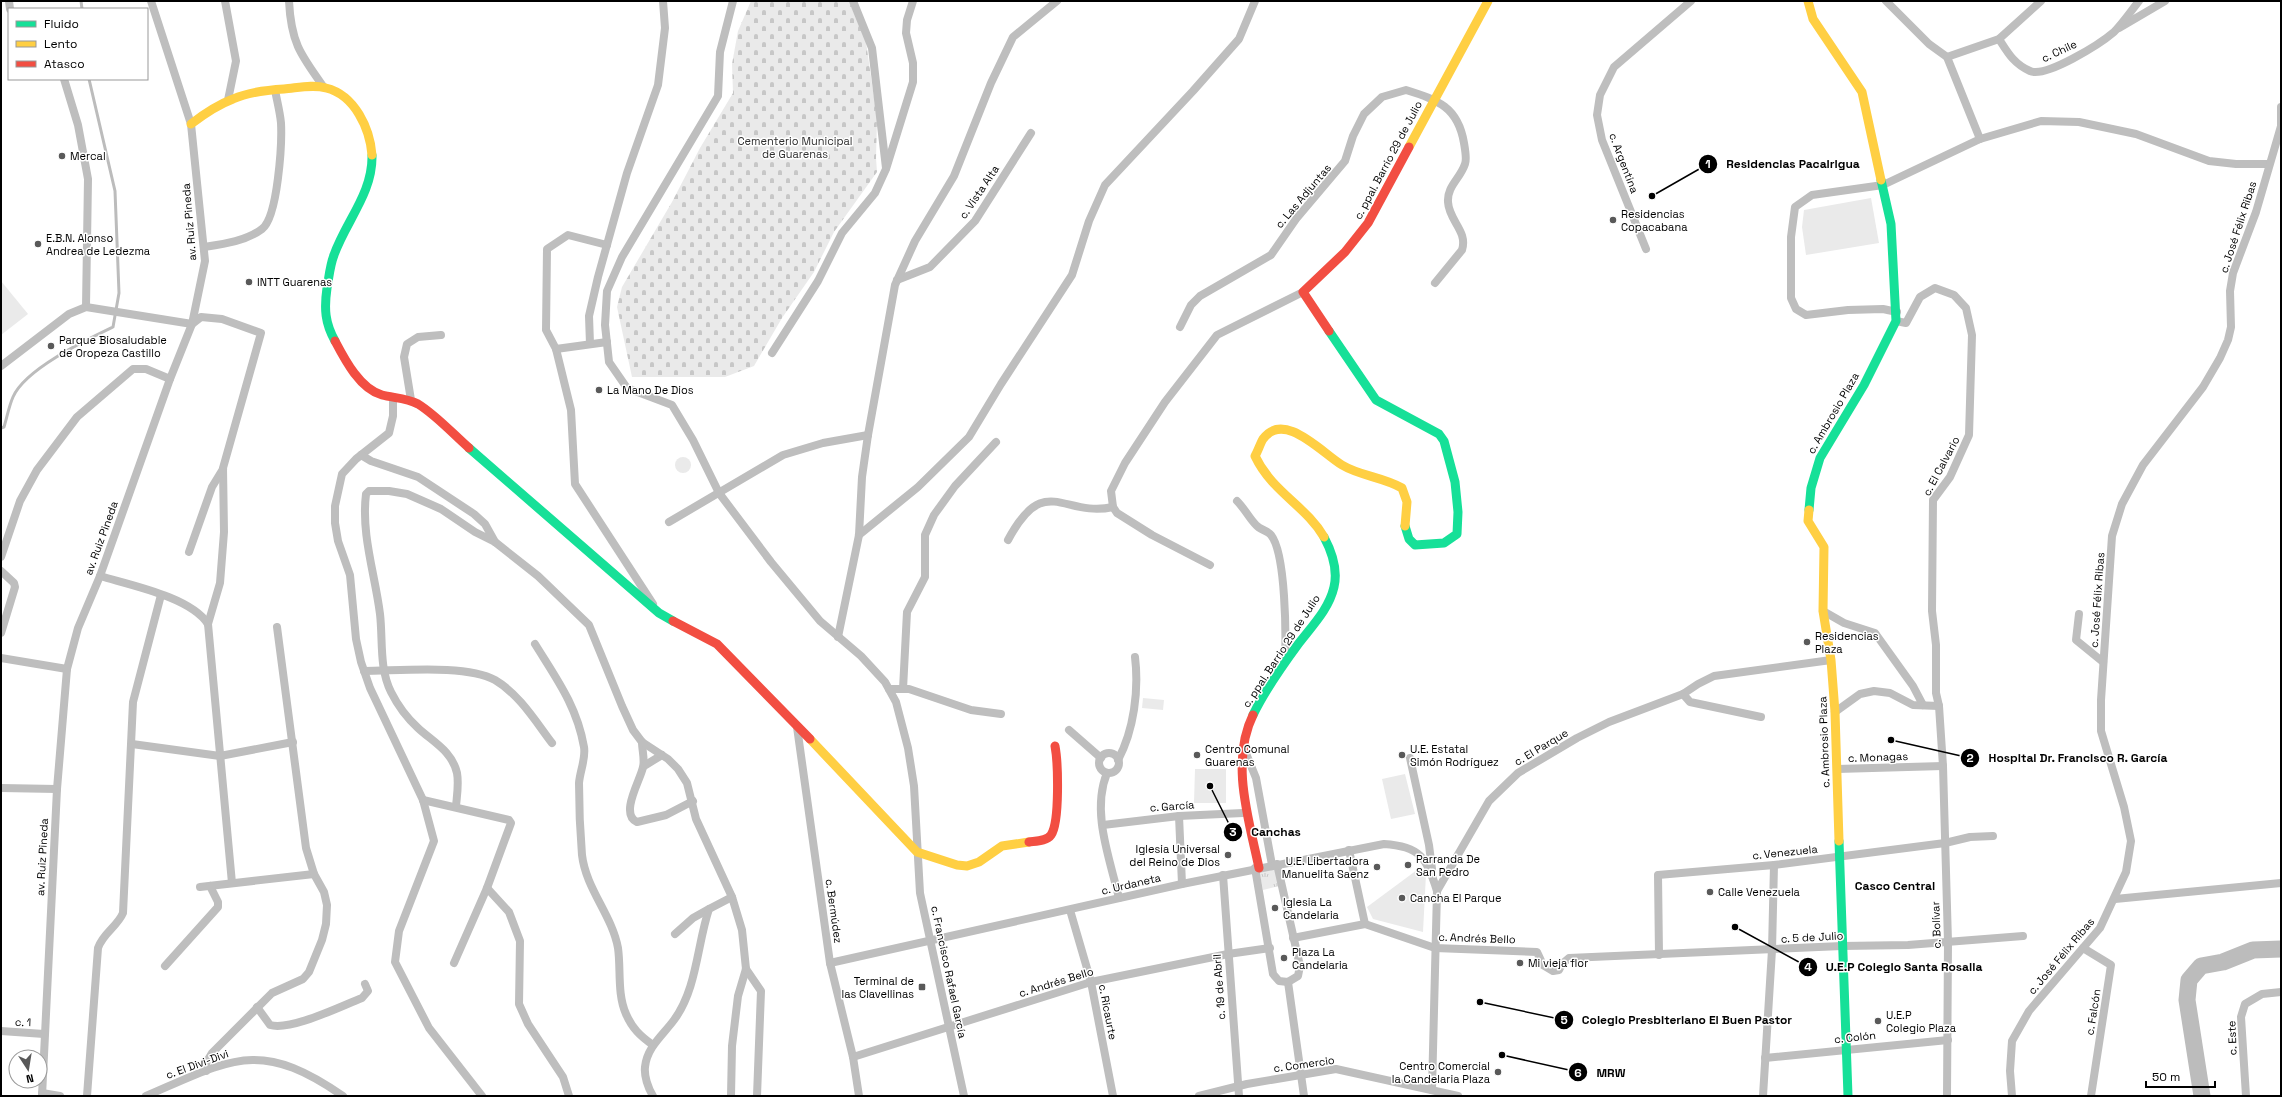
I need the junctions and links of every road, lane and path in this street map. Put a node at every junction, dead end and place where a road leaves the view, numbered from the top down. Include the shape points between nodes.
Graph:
1 (151, 1) edge
2 (225, 1) edge
3 (289, 1) edge
4 (664, 1) edge
5 (733, 1) edge
6 (853, 1) edge
7 (913, 1) edge
8 (1057, 1) edge
9 (1255, 1) edge
10 (1488, 1) edge
11 (1691, 1) edge
12 (1808, 1) edge
13 (1886, 1) edge
14 (2041, 1) edge
15 (2139, 1) edge
16 (2165, 1) edge
17 (2114, 32) junction
18 (1999, 39) junction
19 (1947, 57) junction
20 (64, 80) edge
21 (323, 86) junction
22 (275, 90) junction
23 (228, 100) junction
24 (1434, 100) junction
25 (2281, 107) edge
26 (191, 124) junction
27 (1031, 132) dead end
28 (1980, 139) junction
29 (2269, 164) junction
30 (886, 169) junction
31 (1883, 185) junction
32 (607, 245) junction
33 (204, 247) junction
34 (1646, 249) dead end
35 (897, 280) junction
36 (1435, 283) dead end
37 (1302, 292) junction
38 (86, 307) junction
39 (1896, 316) junction
40 (192, 324) junction
41 (1180, 327) dead end
42 (442, 335) dead end
43 (607, 342) junction
44 (590, 344) junction
45 (556, 349) junction
46 (772, 353) dead end
47 (1, 366) edge
48 (170, 379) junction
49 (393, 397) junction
50 (411, 400) junction
51 (868, 434) junction
52 (996, 442) dead end
53 (361, 455) junction
54 (223, 468) junction
55 (719, 493) junction
56 (1238, 501) dead end
57 (1113, 506) junction
58 (669, 522) dead end
59 (859, 535) junction
60 (1008, 540) dead end
61 (495, 542) junction
62 (189, 552) dead end
63 (1, 557) edge
64 (1210, 565) dead end
65 (1, 571) edge
66 (100, 576) junction
67 (160, 595) junction
68 (1823, 611) junction
69 (658, 613) junction
70 (2079, 614) dead end
71 (208, 624) junction
72 (277, 627) dead end
73 (1, 633) edge
74 (838, 637) junction
75 (535, 644) dead end
76 (1135, 657) dead end
77 (1, 658) edge
78 (1831, 660) junction
79 (2103, 662) junction
80 (1285, 663) junction
81 (67, 669) junction
82 (364, 671) junction
83 (384, 671) junction
84 (888, 689) junction
85 (903, 689) junction
86 (1683, 694) junction
87 (1923, 706) junction
88 (1939, 706) junction
89 (1835, 712) junction
90 (1000, 714) dead end
91 (1761, 717) dead end
92 (797, 727) junction
93 (1069, 730) dead end
94 (293, 742) junction
95 (642, 742) junction
96 (552, 743) dead end
97 (132, 744) junction
98 (1055, 746) dead end
99 (1243, 749) junction
100 (662, 754) junction
101 (220, 756) junction
102 (1101, 758) junction
103 (1410, 758) dead end
104 (1118, 760) junction
105 (644, 766) junction
106 (1943, 766) junction
107 (1837, 769) junction
108 (1107, 773) junction
109 (1, 788) edge
110 (57, 789) junction
111 (423, 800) junction
112 (693, 801) junction
113 (456, 806) junction
114 (1243, 813) dead end
115 (1179, 816) junction
116 (1102, 825) junction
117 (1993, 836) dead end
118 (1945, 843) junction
119 (1349, 850) junction
120 (917, 852) junction
121 (1839, 857) junction
122 (1274, 864) junction
123 (1774, 865) junction
124 (1257, 868) junction
125 (314, 874) junction
126 (1432, 874) junction
127 (1223, 875) junction
128 (232, 883) junction
129 (2281, 883) edge
130 (1182, 884) junction
131 (210, 886) junction
132 (200, 887) dead end
133 (487, 888) junction
134 (1437, 891) junction
135 (732, 897) junction
136 (1119, 898) junction
137 (2115, 899) junction
138 (709, 909) junction
139 (1070, 910) junction
140 (1365, 924) junction
141 (676, 934) dead end
142 (2023, 936) dead end
143 (1293, 938) junction
144 (929, 942) junction
145 (1948, 942) junction
146 (1842, 946) junction
147 (1270, 948) junction
148 (1435, 948) junction
149 (2083, 948) junction
150 (1772, 950) junction
151 (1228, 954) junction
152 (1659, 955) junction
153 (454, 963) dead end
154 (830, 963) junction
155 (165, 966) dead end
156 (746, 969) junction
157 (1559, 970) joint
158 (1091, 982) junction
159 (1288, 982) junction
160 (365, 984) dead end
161 (2281, 992) edge
162 (257, 1007) junction
163 (949, 1027) junction
164 (1, 1031) edge
165 (44, 1034) junction
166 (1948, 1040) junction
167 (653, 1045) junction
168 (1845, 1049) junction
169 (853, 1057) junction
170 (1765, 1058) junction
171 (206, 1071) junction
172 (1300, 1074) junction
173 (1238, 1086) junction
174 (1432, 1090) junction
175 (42, 1095) edge
176 (60, 1096) edge
177 (87, 1096) edge
178 (146, 1096) edge
179 (344, 1096) edge
180 (482, 1096) edge
181 (569, 1096) edge
182 (653, 1096) edge
183 (731, 1096) edge
184 (757, 1096) edge
185 (859, 1096) edge
186 (964, 1096) edge
187 (1113, 1096) edge
188 (1199, 1096) edge
189 (1239, 1096) edge
190 (1304, 1096) edge
191 (1458, 1096) edge
192 (1763, 1096) edge
193 (1848, 1096) edge
194 (1947, 1096) edge
195 (2012, 1096) edge
196 (2091, 1096) edge
197 (2246, 1096) edge

1 - 26 street, av. Ruiz Pineda
2 - 23 street via 236,61
3 - 21 street via 290,25 295,44
4 - 32 street via 665,28 658,85 626,173
5 - 43 street, c. Francisco Rafael García via 720,52 718,96 622,257 607,291
6 - 30 street via 872,48
7 - 30 street via 906,33 913,63 913,82
8 - 35 street via 1013,37 991,83 954,176 915,240
9 - 59 street via 1238,39 1105,185 1089,221 1072,275 969,437 918,487
10 - 24 street, c. ppal. Barrio 29 de Julio
11 - 34 street, c. Argentina via 1614,67 1600,95 1597,115 1602,140
12 - 31 street via 1813,19 1862,92
13 - 19 street via 1929,44
14 - 18 street
15 - 17 street, c. Chile
16 - 17 street, c. Chile
17 - 18 street, c. Chile via 2048,70 2031,72 2013,61
18 - 19 street
19 - 28 street
20 - 38 street via 78,125 88,179
21 - 22 street
21 - 49 street via 334,91 356,110 366,122 371,137 370,168 365,191 333,255 325,297 325,318 342,355 366,386 374,392
22 - 23 street via 252,91
22 - 33 street via 280,112 281,142 270,220 263,229 250,236
23 - 26 street via 209,109
24 - 36 street, c. Las Adjuntas via 1448,108 1456,117 1461,130 1466,163 1449,189 1448,202 1450,212 1464,237 1464,245
24 - 37 street, c. ppal. Barrio 29 de Julio via 1368,223 1345,252
24 - 41 street, c. Las Adjuntas via 1406,90 1382,97 1373,105 1358,124 1345,161 1296,219 1271,256 1200,296 1191,305
25 - 29 street, c. José Félix Ribas via 2281,126
26 - 33 street, av. Ruiz Pineda
27 - 35 street, c. Vista Alta via 975,221 930,267
28 - 29 street via 2041,121 2079,122 2136,134 2209,161
28 - 31 street
29 - 79 street, c. José Félix Ribas via 2256,212 2233,273 2230,291 2231,327 2228,340 2212,373 2143,465 2122,504 2112,536
30 - 46 street via 875,193 842,233 818,281
31 - 39 street via 1892,224
31 - 39 street via 1812,195 1795,207 1791,238 1791,298 1796,309 1806,315 1883,309
32 - 44 street via 589,316
32 - 45 street via 568,235 547,249 546,330
33 - 40 street, av. Ruiz Pineda via 205,261
35 - 51 street
37 - 57 street via 1217,335 1166,402 1125,463 1111,491
37 - 80 street, c. ppal. Barrio 29 de Julio via 1376,400 1445,439 1450,456 1458,528 1457,534 1450,541 1434,545 1415,545 1406,537 1407,506 1402,488 1343,465 1291,429 1276,428 1257,448 1257,463 1261,471 1326,540 1334,563 1335,580 1329,600
38 - 40 street
38 - 47 street via 70,314
39 - 68 street, c. Ambrosio Plaza via 1864,384 1820,458 1811,488 1808,521 1824,547
39 - 88 street, c. El Calvario via 1906,323 1920,297 1935,288 1954,295 1966,308 1972,335 1969,435 1950,477 1933,500 1932,611 1936,645 1936,694
40 - 48 street, av. Ruiz Pineda
40 - 54 street via 201,317 222,319 262,334
42 - 50 street via 418,337 407,344 404,357
43 - 44 street
43 - 55 street, c. Francisco Rafael García via 609,362 627,388 672,405 693,440
44 - 45 street
45 - 69 street via 571,410 574,484
48 - 63 street via 146,369 133,369 77,416 24,491
48 - 66 street, av. Ruiz Pineda
49 - 50 street
49 - 53 street via 393,416 389,433
50 - 69 street
51 - 55 street via 822,443 783,455
51 - 59 street via 862,477
52 - 85 street via 955,486 934,515 925,535 925,577 907,612
53 - 61 street via 418,477 474,514 485,524
53 - 82 street via 342,474 335,506 338,541 350,578 356,639
54 - 62 street via 212,487
54 - 71 street via 224,532 220,583
55 - 58 street
55 - 74 street, c. Francisco Rafael García via 771,562 820,621
56 - 80 street via 1256,525 1271,535 1278,554 1286,635
57 - 60 street via 1097,509 1053,500 1041,503 1022,516
57 - 64 street via 1117,513
59 - 74 street
61 - 83 street via 420,499 389,491 375,490 366,494 366,533 378,598
61 - 95 street via 538,576 589,625 625,712
65 - 73 street via 16,587
66 - 67 street
66 - 81 street, av. Ruiz Pineda via 78,628
67 - 71 street via 200,614
67 - 97 street via 150,645 136,691
68 - 78 street, c. Ambrosio Plaza
68 - 87 street via 1844,623 1875,633 1913,686
69 - 92 street via 717,644 774,700
70 - 79 street via 2076,640
71 - 101 street
72 - 94 street
74 - 84 street, c. Francisco Rafael García via 861,656
75 - 167 street via 573,706 584,749 580,781 580,821 584,864 618,947 625,1012 631,1026
76 - 104 street via 1133,710 1129,734
77 - 81 street
78 - 86 street, c. El Parque via 1714,676
78 - 89 street, c. Ambrosio Plaza
79 - 137 street, c. José Félix Ribas via 2100,731 2124,807 2131,841 2126,872
80 - 99 street, c. ppal. Barrio 29 de Julio via 1252,715
81 - 110 street, av. Ruiz Pineda
82 - 83 street
82 - 111 street
83 - 96 street via 466,672 488,677 510,692
83 - 113 street via 390,691 401,709 419,729 442,746 453,762 458,786
84 - 85 street
84 - 120 street, c. Francisco Rafael García via 896,702 908,748 917,812
85 - 90 street via 930,695 971,710
86 - 91 street via 1690,702
86 - 134 street, c. El Parque via 1609,722 1518,773 1489,801
87 - 88 street
87 - 89 street via 1912,705 1890,693 1874,691 1860,694
88 - 106 street, c. Bolívar
89 - 107 street, c. Ambrosio Plaza
92 - 120 street
92 - 154 street, c. Bermúdez
93 - 102 street
94 - 101 street
94 - 125 street via 306,848
95 - 100 street
95 - 105 street
97 - 101 street
97 - 177 street via 123,913 119,922 101,940 98,948
98 - 120 street via 1058,763 1055,823 1054,830 1048,838 1002,846 979,862 967,866
99 - 122 street via 1256,778
99 - 124 street, c. ppal. Barrio 29 de Julio via 1244,781
100 - 105 street
100 - 112 street via 687,782
101 - 128 street
102 - 104 street via 1113,754
102 - 108 street via 1100,768
103 - 126 street via 1429,845
104 - 108 street via 1117,768
105 - 112 street via 631,802 633,821 666,815
106 - 107 street, c. Monagas
106 - 118 street, c. Bolívar
107 - 121 street, c. Ambrosio Plaza
108 - 116 street via 1101,800
109 - 110 street
110 - 165 street, av. Ruiz Pineda
111 - 113 street
111 - 180 street via 434,843 399,931 395,962 429,1028
112 - 135 street via 696,819
113 - 133 street via 510,822
114 - 115 street, c. García
115 - 116 street, c. García
115 - 130 street
116 - 136 street
117 - 118 street, c. Venezuela via 1970,837
118 - 121 street, c. Venezuela
118 - 145 street, c. Bolívar
119 - 122 street, c. Urdaneta
119 - 126 street, c. Urdaneta via 1384,844 1399,845 1424,859
119 - 140 street
120 - 144 street, c. Francisco Rafael García via 920,893
121 - 123 street, c. Venezuela
121 - 146 street, c. Ambrosio Plaza
122 - 124 street, c. Urdaneta
122 - 143 street
123 - 150 street
123 - 152 street, c. Venezuela via 1658,875
124 - 127 street, c. Urdaneta
124 - 147 street
125 - 128 street
125 - 162 street via 324,892 327,905 326,924 317,953 306,976 272,993
126 - 134 street, c. Urdaneta
127 - 130 street, c. Urdaneta
127 - 151 street, c. 19 de Abril
128 - 131 street
129 - 137 street
130 - 136 street, c. Urdaneta
131 - 132 street
131 - 155 street via 218,907
133 - 153 street
133 - 181 street via 509,912 520,941 519,1004 528,1024 563,1077
134 - 148 street, c. El Parque
135 - 138 street
135 - 156 street via 742,930
136 - 139 street, c. Urdaneta
137 - 149 street, c. José Félix Ribas via 2100,928
138 - 141 street via 693,918
138 - 167 street via 696,967 681,1007 675,1020
139 - 144 street, c. Urdaneta
139 - 158 street, c. Ricaurte
140 - 143 street, c. Andrés Bello
140 - 148 street, c. Andrés Bello
142 - 145 street, c. 5 de Julio
143 - 159 street via 1300,972 1295,979
144 - 154 street, c. Urdaneta
144 - 163 street, c. Francisco Rafael García
145 - 146 street, c. 5 de Julio
145 - 166 street, c. Bolívar
146 - 150 street, c. 5 de Julio
146 - 168 street, c. Ambrosio Plaza
147 - 151 street, c. Andrés Bello
147 - 159 street via 1275,978
148 - 157 street, c. Andrés Bello via 1530,950 1537,952 1547,968
148 - 174 street, c. El Parque
149 - 195 street, c. José Félix Ribas via 2029,1011 2012,1041
149 - 196 street, c. Falcón via 2111,965
150 - 152 street, c. 5 de Julio
150 - 170 street
151 - 158 street, c. Andrés Bello
151 - 173 street, c. 19 de Abril
152 - 157 street, c. 5 de Julio via 1570,958
154 - 169 street, c. Bermúdez
156 - 183 street via 738,996 732,1046
156 - 184 street via 762,995
158 - 163 street, c. Andrés Bello
158 - 187 street, c. Ricaurte
159 - 172 street
160 - 162 street via 368,991 362,998 307,1020 289,1024 270,1025
161 - 197 street, c. Este via 2262,994 2245,1004 2241,1016
162 - 171 street via 212,1053 206,1063
163 - 169 street, c. Andrés Bello
163 - 186 street, c. Francisco Rafael García
164 - 165 street
165 - 175 street, av. Ruiz Pineda
166 - 168 street, c. Colón
166 - 194 street, c. Bolívar
167 - 182 street via 645,1067 648,1087
168 - 170 street, c. Colón
168 - 193 street, c. Ambrosio Plaza
169 - 185 street, c. Bermúdez
170 - 192 street
171 - 178 street, c. El Divi-Divi
171 - 179 street, c. El Divi-Divi via 246,1059 265,1060 298,1068
172 - 173 street, c. Comercio
172 - 174 street, c. Comercio via 1336,1068
172 - 190 street
173 - 188 street, c. Comercio
173 - 189 street, c. 19 de Abril
174 - 191 street, c. Comercio
175 - 176 street

